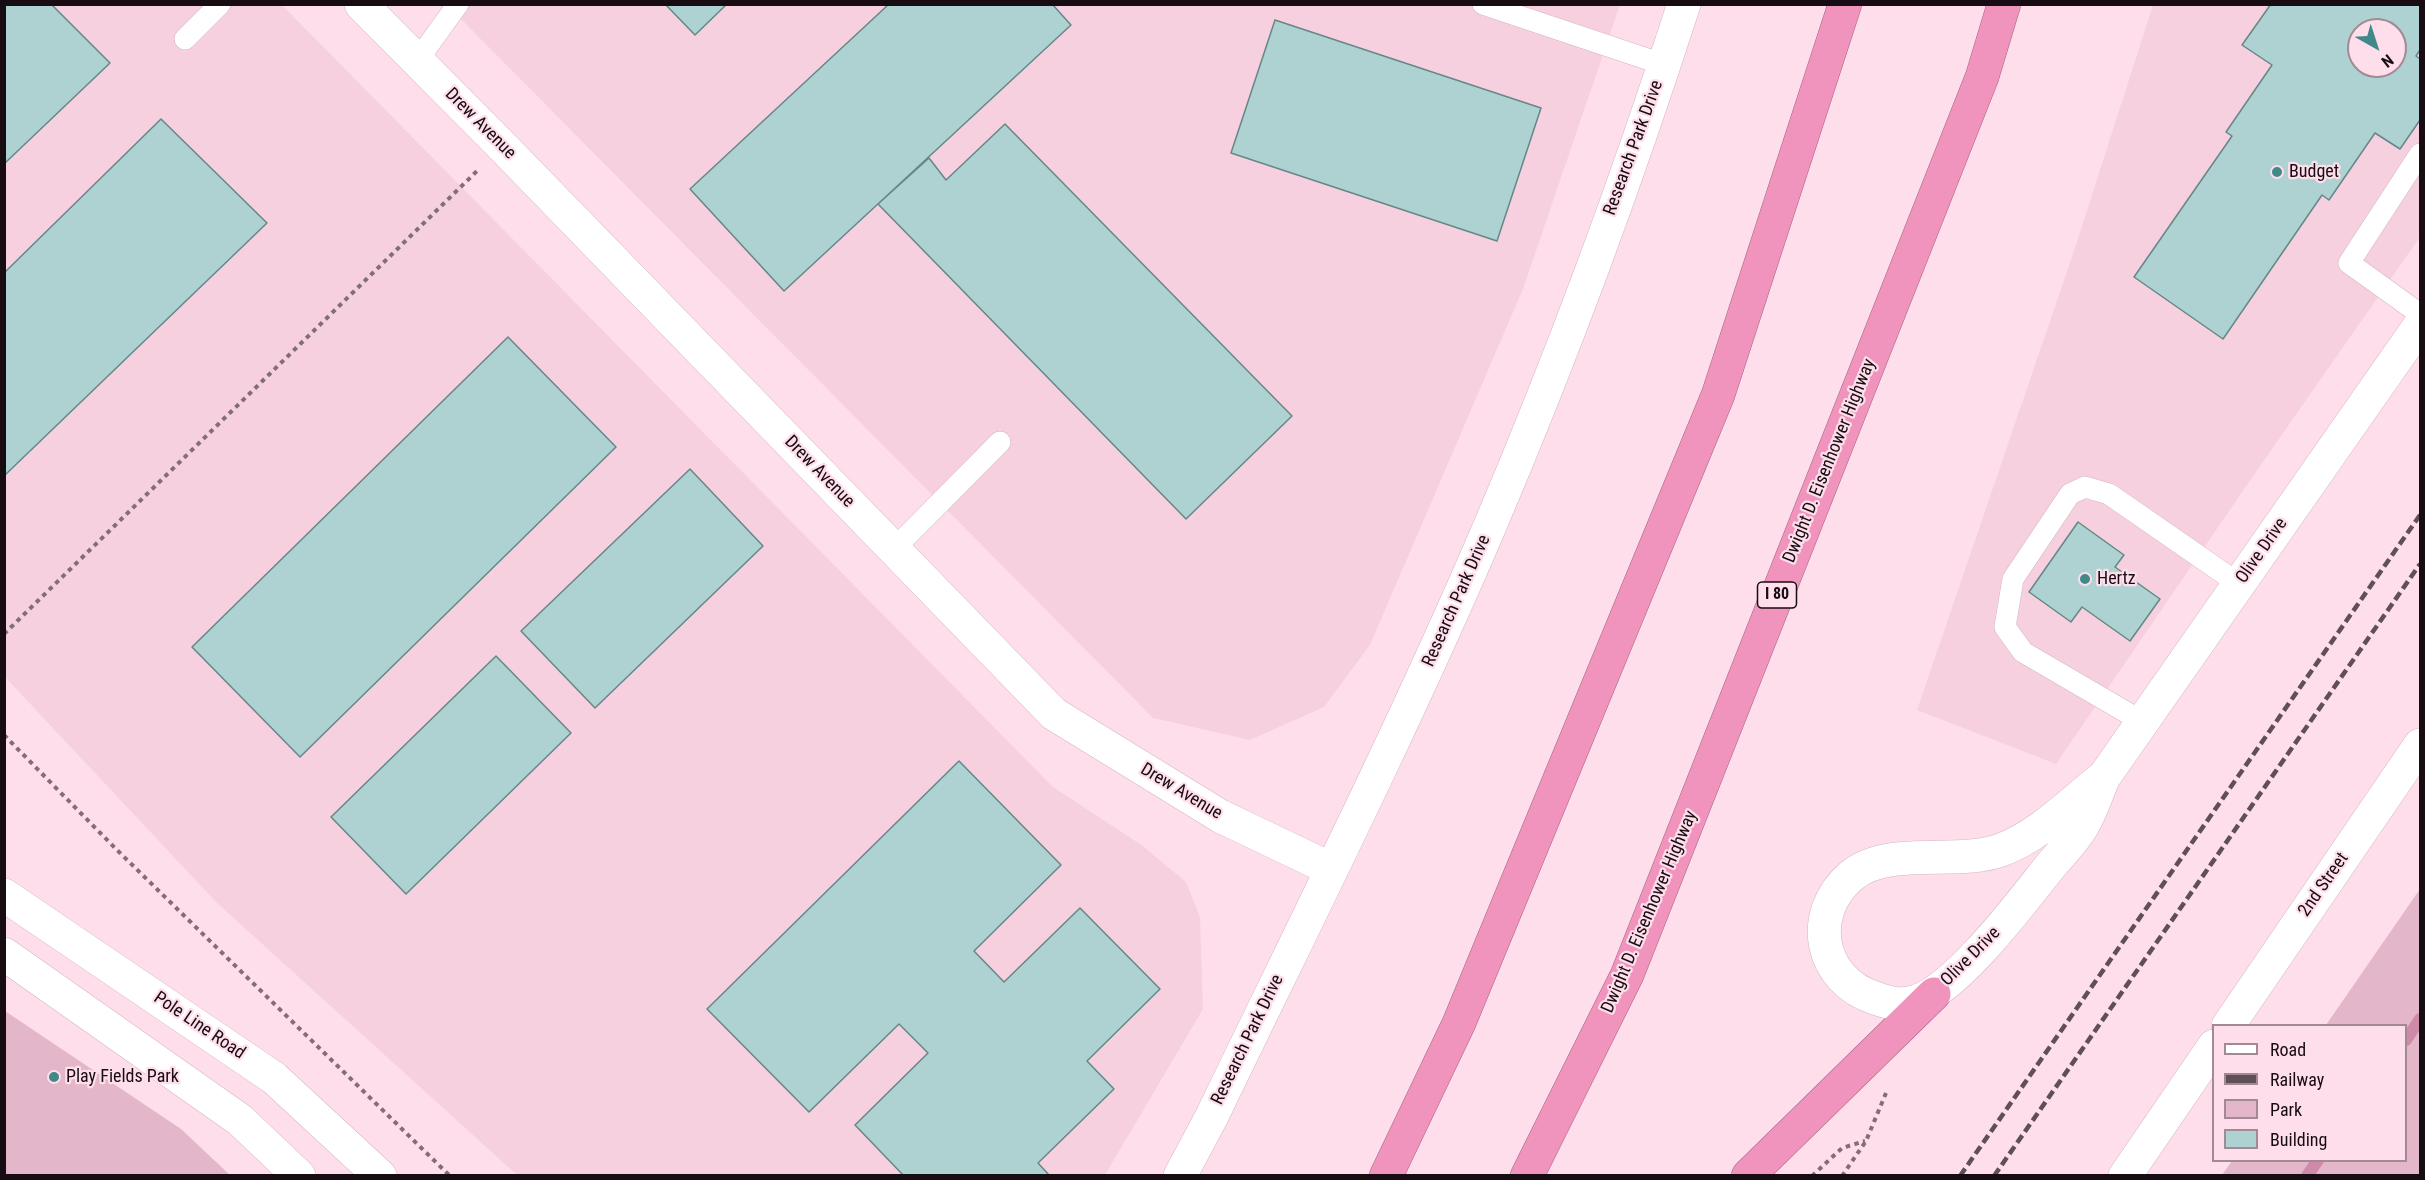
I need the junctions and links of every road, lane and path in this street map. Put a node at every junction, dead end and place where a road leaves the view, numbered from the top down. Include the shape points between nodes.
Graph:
1 (220, 4) edge
2 (361, 4) edge
3 (458, 4) edge
4 (1484, 4) edge
5 (1684, 4) edge
6 (1845, 4) edge
7 (2004, 4) edge
8 (185, 39) dead end
9 (417, 61) junction
10 (1665, 65) junction
11 (502, 146) junction
12 (2421, 154) edge
13 (2421, 314) edge
14 (2421, 326) edge
15 (1000, 442) dead end
16 (894, 549) junction
17 (2239, 584) junction
18 (4, 634) edge
19 (2143, 722) junction
20 (4, 735) edge
21 (2421, 745) edge
22 (2104, 777) junction
23 (1331, 869) junction
24 (4, 895) edge
25 (4, 954) edge
26 (1934, 994) junction
27 (2229, 1024) edge
28 (2212, 1049) edge
29 (1866, 1141) dead end
30 (299, 1176) edge
31 (380, 1176) edge
32 (450, 1176) edge
33 (1180, 1176) edge
34 (1386, 1176) edge
35 (1527, 1176) edge
36 (1748, 1176) edge
37 (1812, 1176) edge
38 (2125, 1176) edge

1 - 8 lane
2 - 9 street, Drew Avenue
3 - 9 lane
4 - 10 lane
5 - 10 street, Research Park Drive
6 - 34 highway via 1718,395 1459,1023
7 - 35 highway, Dwight D. Eisenhower Highway / I 80 via 1982,77 1627,975
9 - 11 street, Drew Avenue
10 - 23 street, Research Park Drive via 1532,425 1425,673
11 - 16 street, Drew Avenue
11 - 18 path
12 - 13 lane via 2349,263
14 - 17 street, Olive Drive
15 - 16 lane
16 - 23 street, Drew Avenue via 1054,714 1220,816
17 - 19 street, Olive Drive
17 - 19 lane via 2109,494 2085,487 2070,494 2013,579 2005,627 2023,652
19 - 22 street, Olive Drive
20 - 32 path
21 - 27 street, 2nd Street
22 - 26 street, Olive Drive via 2082,827 2004,923
22 - 26 street, Olive Drive via 2041,830 2000,850 1960,858 1897,859 1874,864 1853,874 1837,890 1827,910 1823,933 1826,953 1846,982 1863,994 1895,1005
23 - 33 street, Research Park Drive
24 - 31 street, Pole Line Road via 274,1077
25 - 30 street via 240,1120
26 - 36 highway
28 - 38 street
29 - 37 path via 1842,1148

